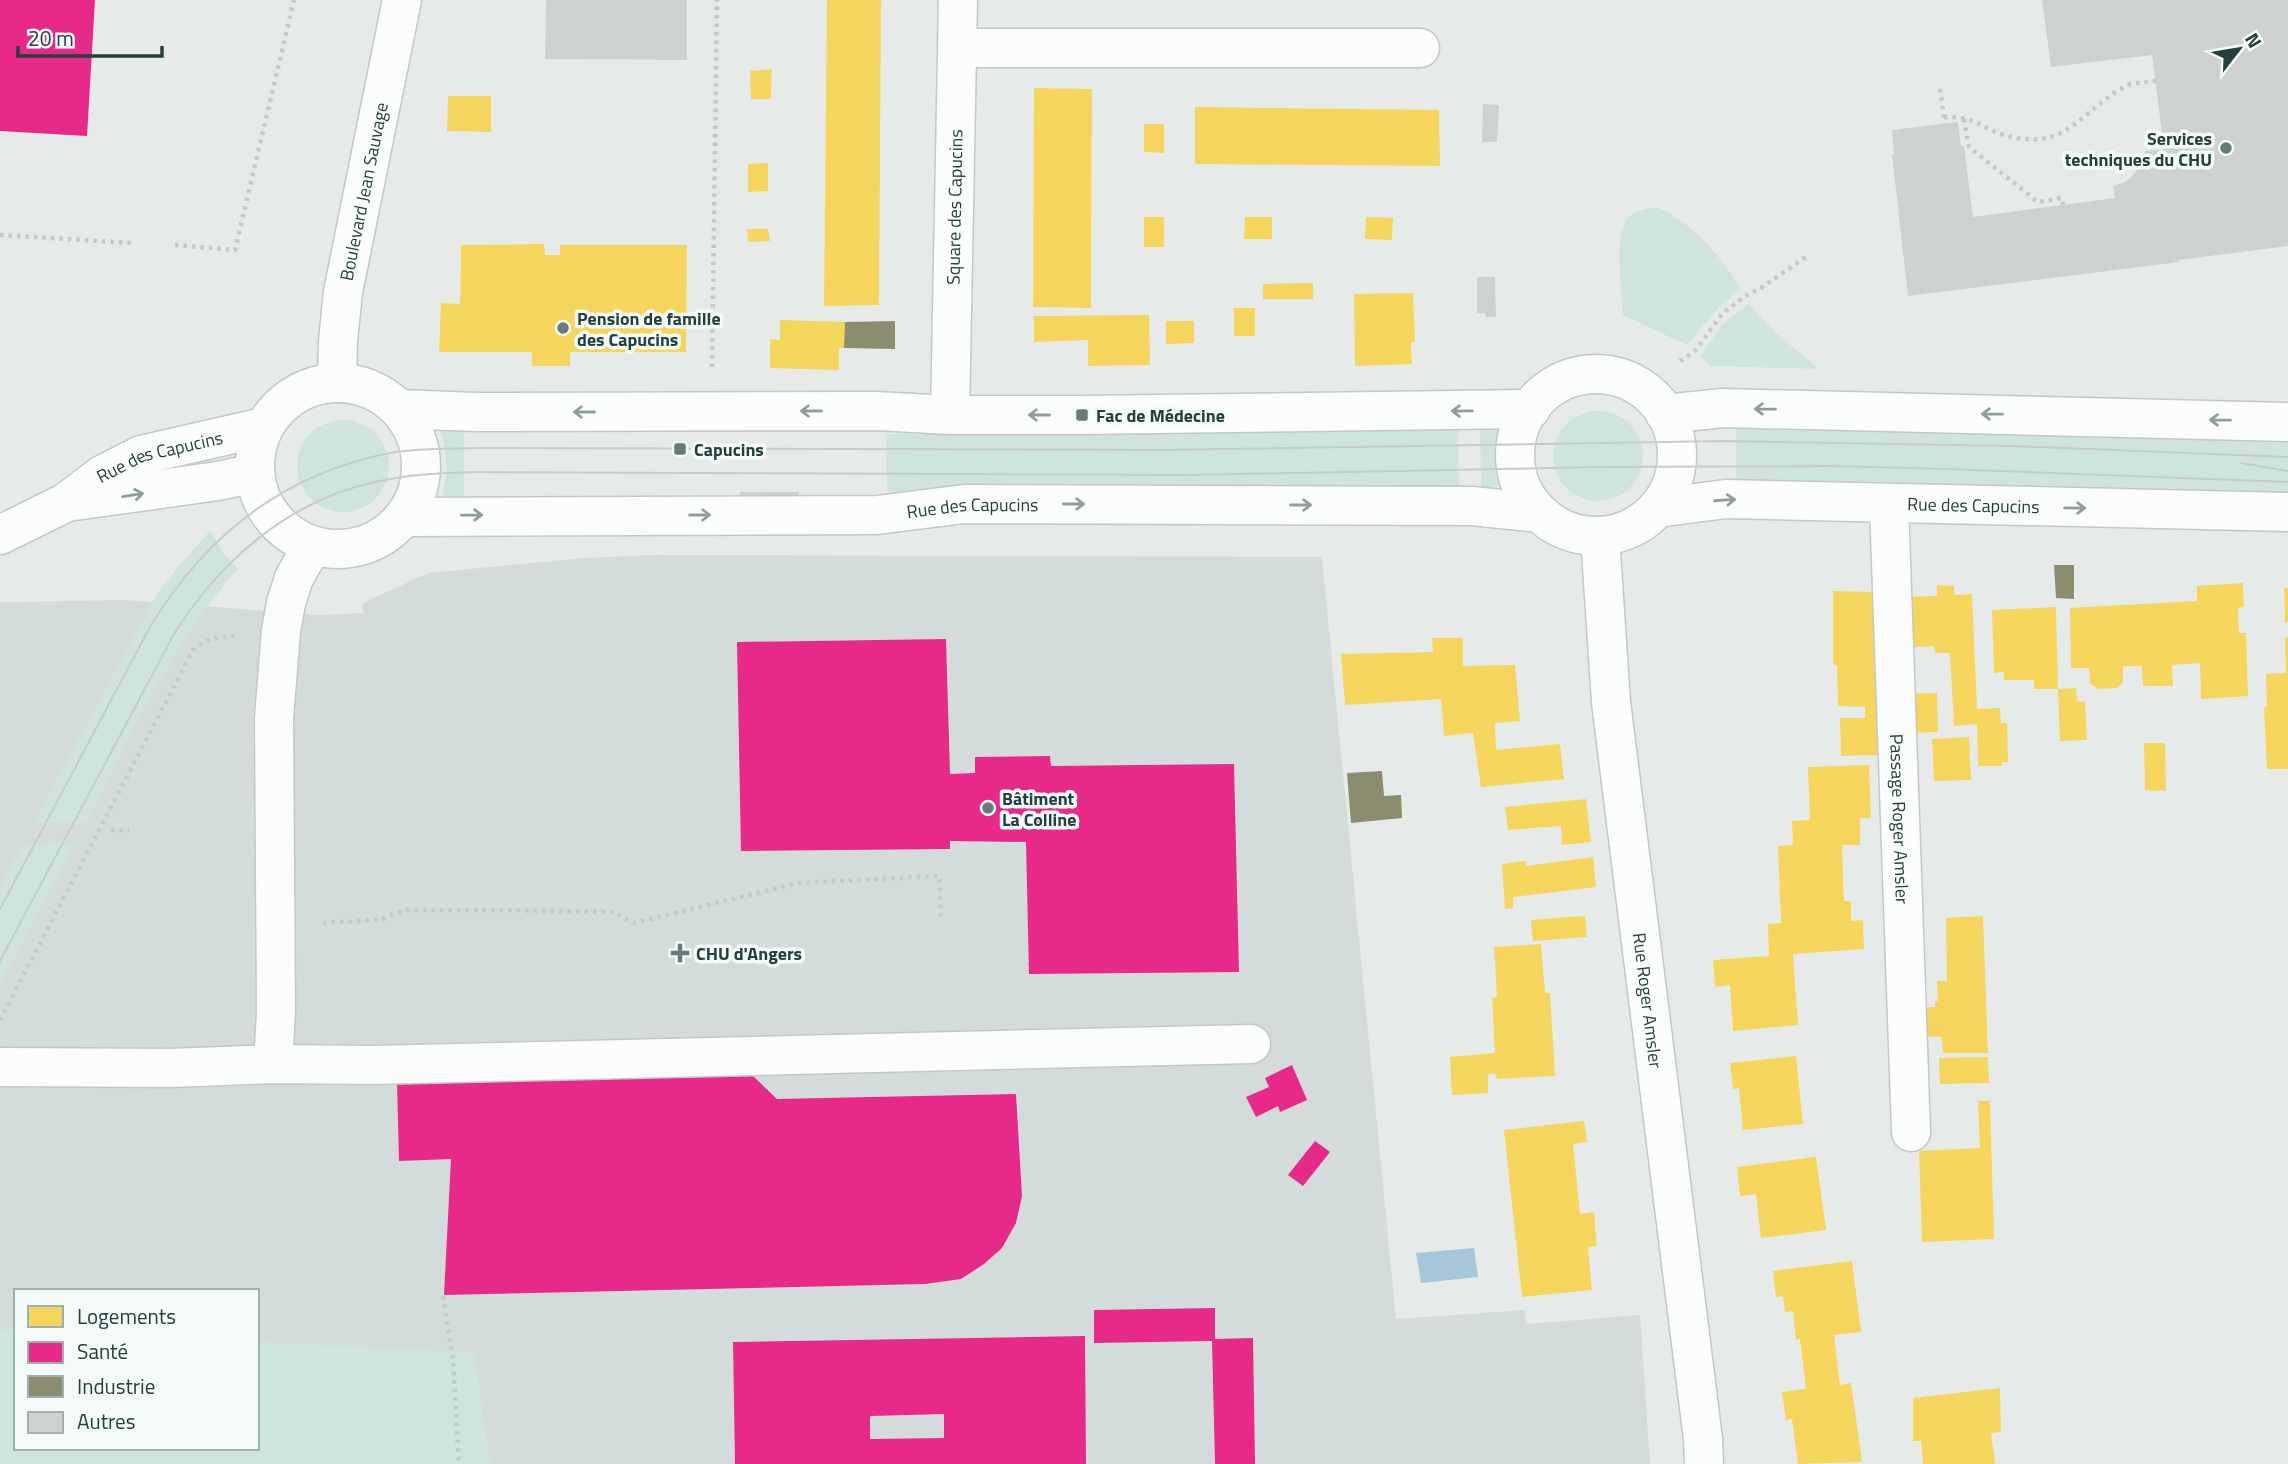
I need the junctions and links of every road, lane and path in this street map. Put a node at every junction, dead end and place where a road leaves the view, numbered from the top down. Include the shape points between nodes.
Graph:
1 (294, 0) edge
2 (402, 0) edge
3 (717, 0) edge
4 (958, 0) edge
5 (958, 48) junction
6 (1420, 48) dead end
7 (2156, 81) dead end
8 (1940, 89) dead end
9 (1964, 118) junction
10 (2063, 205) dead end
11 (0, 235) edge
12 (132, 243) dead end
13 (175, 245) dead end
14 (1807, 256) dead end
15 (1680, 361) dead end
16 (712, 374) dead end
17 (337, 383) junction
18 (399, 409) junction
19 (1531, 409) junction
20 (1665, 414) junction
21 (950, 415) junction
22 (2288, 422) edge
23 (264, 427) junction
24 (255, 473) junction
25 (65, 503) junction
26 (1889, 504) junction
27 (1657, 508) junction
28 (2288, 512) edge
29 (1540, 513) junction
30 (404, 517) junction
31 (0, 535) edge
32 (1600, 536) junction
33 (312, 545) junction
34 (281, 631) junction
35 (111, 830) dead end
36 (129, 830) dead end
37 (942, 919) dead end
38 (323, 923) dead end
39 (0, 1020) edge
40 (1251, 1044) dead end
41 (273, 1065) junction
42 (0, 1067) edge
43 (1912, 1132) dead end
44 (443, 1296) dead end
45 (459, 1464) edge
46 (1704, 1464) edge

1 - 13 path via 235,250
2 - 17 street, Boulevard Jean Sauvage via 343,292
3 - 16 path
4 - 5 street, Square des Capucins
5 - 6 street
5 - 21 street, Square des Capucins
7 - 9 path via 2130,84 2050,138 2015,138
8 - 9 path via 1945,120
9 - 10 path via 1969,147 2038,202 2062,198
11 - 12 path
14 - 15 path via 1722,314 1695,351
17 - 18 street via 370,389
17 - 23 street via 299,392
21 -> 18 street
18 - 30 street via 417,439 422,467 417,493
19 - 20 street, Rue des Capucins via 1559,384 1599,374 1642,389
19 -> 21 street
19 - 29 street, Rue des Capucins via 1518,436 1516,462 1523,489
22 -> 20 street via 1723,408
20 - 27 street, Rue des Capucins via 1674,431 1677,457 1670,489
23 - 24 street
23 - 25 street, Rue des Capucins via 141,454
25 -> 24 street, Rue des Capucins
24 - 33 street via 272,517 285,531
25 - 31 street, Rue des Capucins
27 -> 26 street, Rue des Capucins via 1726,499
26 -> 28 street, Rue des Capucins
26 - 43 street, Passage Roger Amsler
27 - 32 street, Rue des Capucins via 1627,530
30 -> 29 street, Rue des Capucins via 877,515 964,504 1037,503 1472,506
29 - 32 street, Rue des Capucins via 1563,529
30 - 33 street via 363,546
32 - 46 street, Rue Roger Amsler via 1611,702
33 - 34 street via 293,578
34 - 39 path via 213,637 193,650
34 - 41 street via 274,718
35 - 36 path
37 - 38 path via 939,876 798,883 634,923 614,912 405,910 380,920
40 - 41 street
41 - 42 street
44 - 45 path via 453,1360

